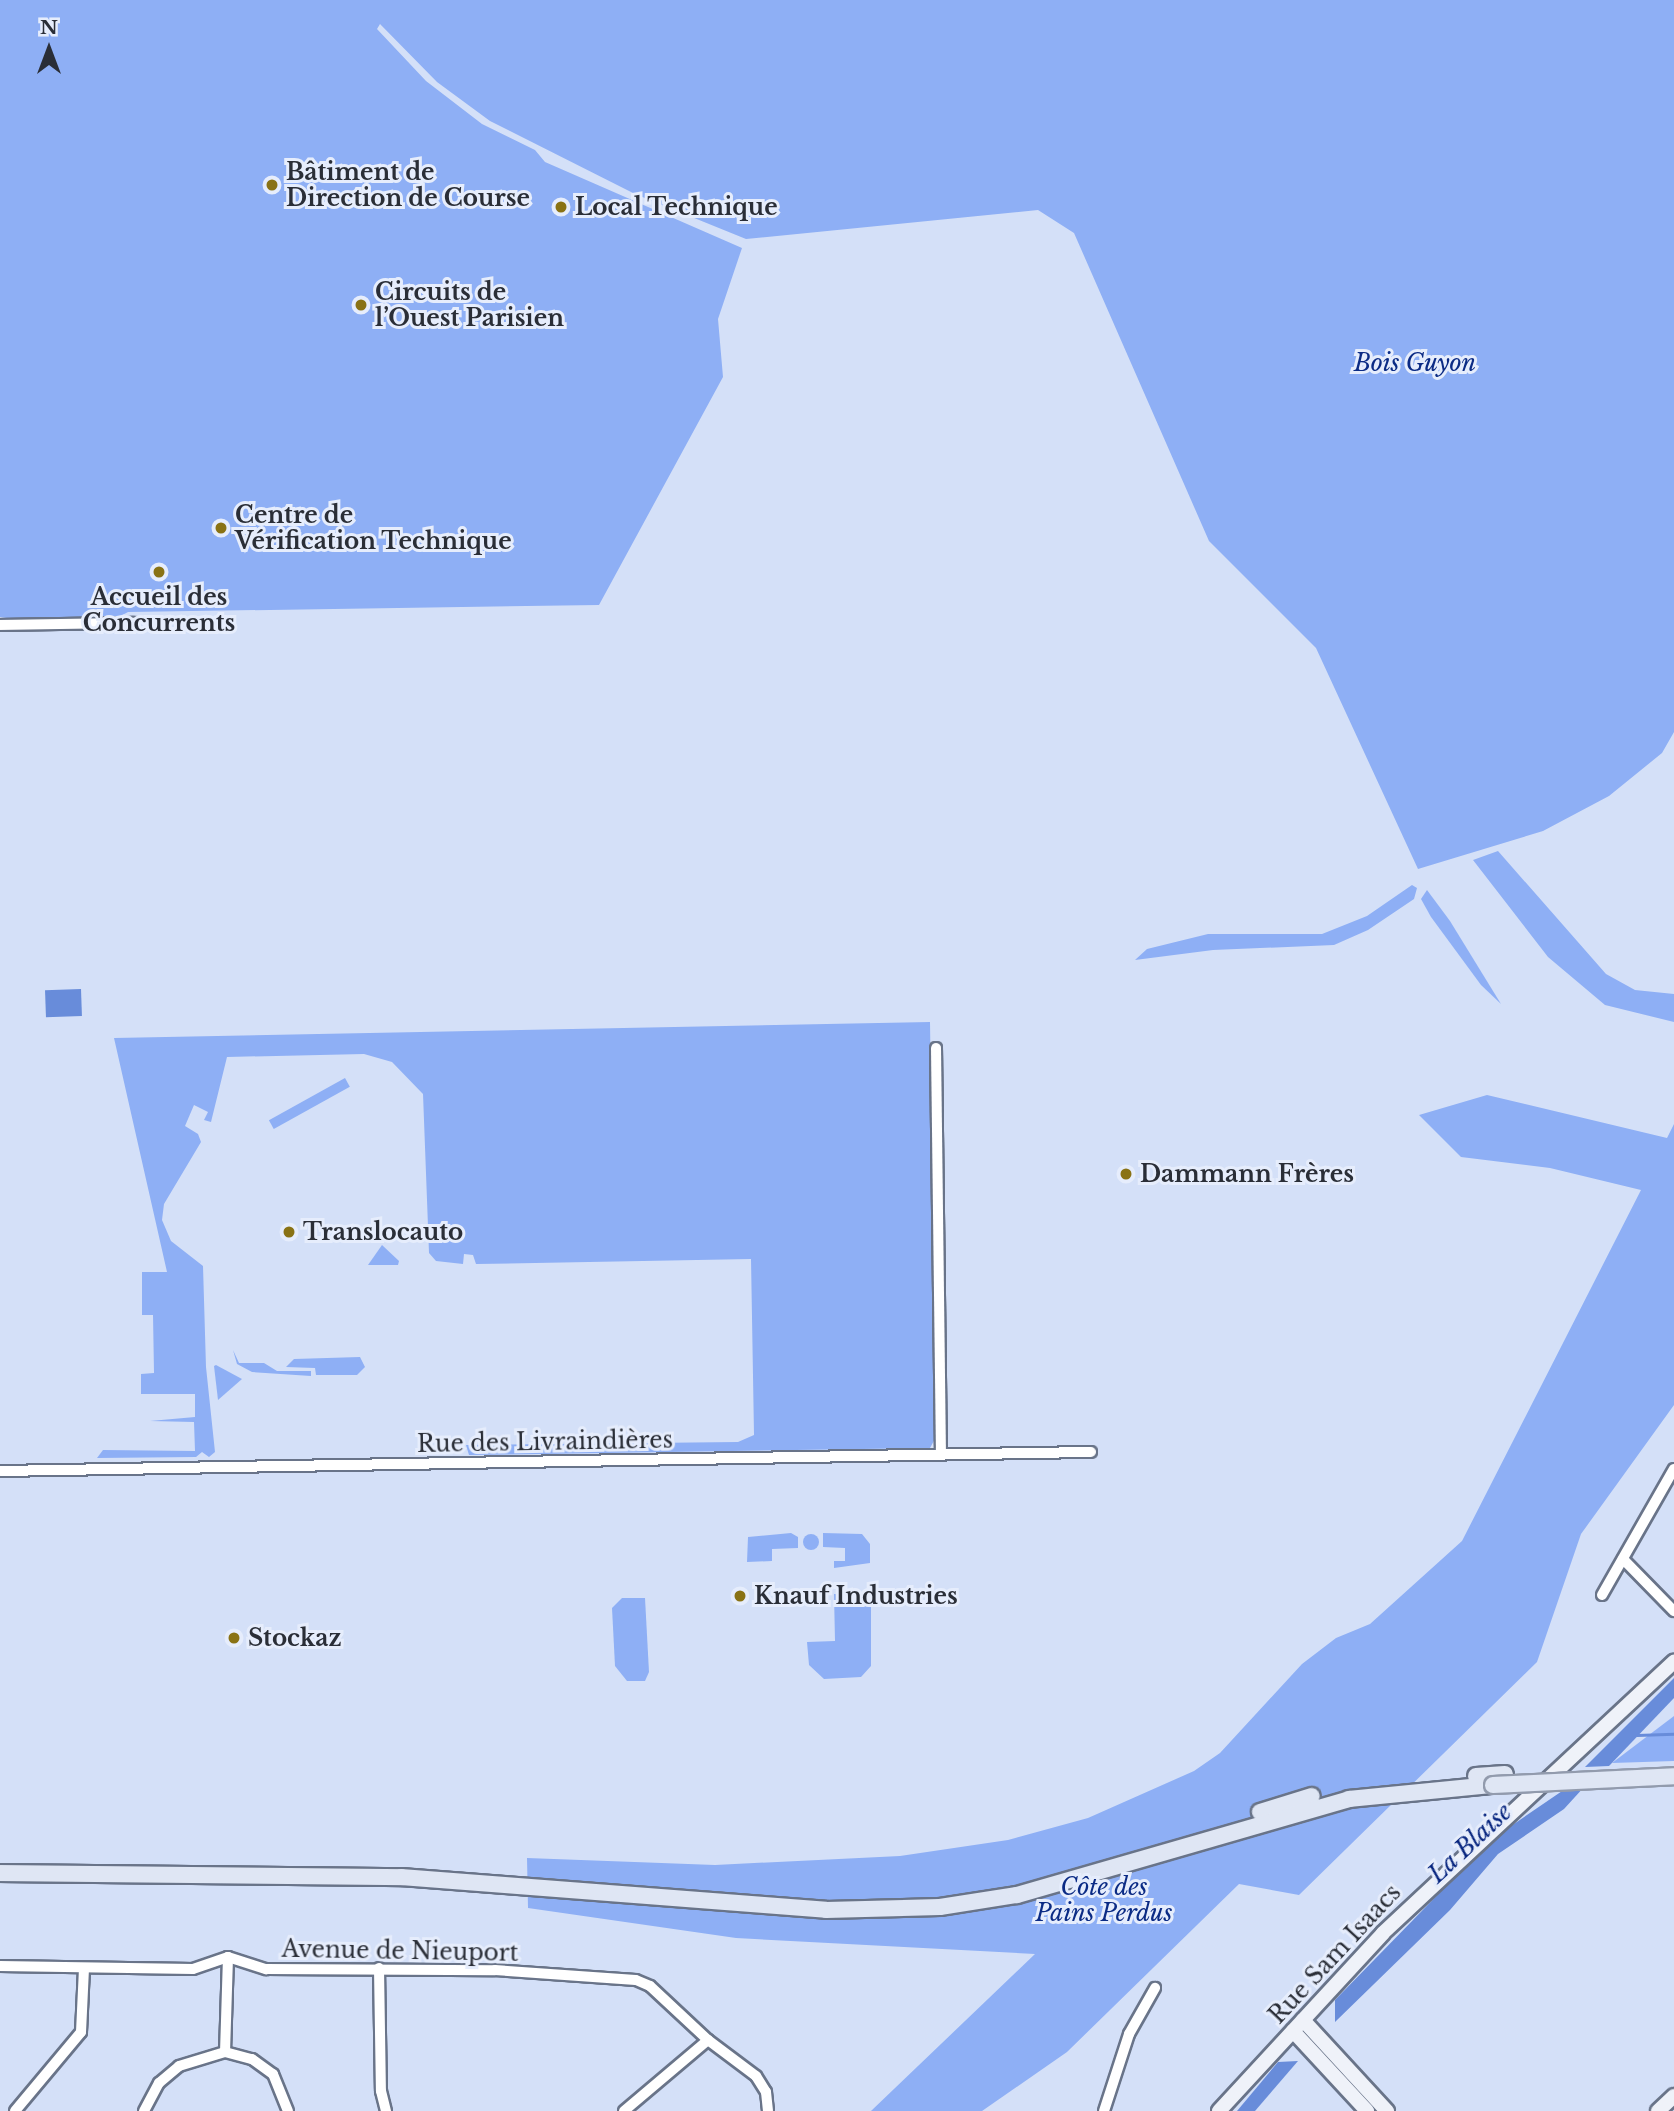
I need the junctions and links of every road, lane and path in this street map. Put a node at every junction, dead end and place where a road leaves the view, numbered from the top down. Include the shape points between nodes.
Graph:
1 (133, 623) dead end
2 (0, 625) edge
3 (936, 1048) dead end
4 (1091, 1452) dead end
5 (941, 1454) junction
6 (1674, 1469) edge
7 (0, 1471) edge
8 (1623, 1559) junction
9 (1602, 1595) dead end
10 (1674, 1611) edge
11 (1674, 1662) edge
12 (1674, 1767) edge
13 (1674, 1776) edge
14 (1499, 1780) junction
15 (0, 1873) edge
16 (228, 1957) junction
17 (0, 1966) edge
18 (379, 1968) junction
19 (31, 1969) junction
20 (84, 1969) junction
21 (0, 1972) edge
22 (1155, 1988) dead end
23 (1298, 2026) junction
24 (708, 2040) junction
25 (225, 2052) junction
26 (1674, 2096) edge
27 (15, 2111) edge
28 (144, 2111) edge
29 (288, 2111) edge
30 (386, 2111) edge
31 (624, 2111) edge
32 (768, 2111) edge
33 (1104, 2111) edge
34 (1219, 2111) edge
35 (1367, 2111) edge
36 (1387, 2111) edge
37 (1658, 2111) edge

1 - 2 street
3 - 5 street
4 - 5 street, Rue des Livraindières
5 - 7 street, Rue des Livraindières
6 - 8 street
8 - 9 street
8 - 10 street
11 - 23 main road, Rue Sam Isaacs via 1392,1924
12 - 14 main road
13 - 14 main road, bridge
14 - 15 main road via 1349,1799 982,1902 860,1910 434,1878
16 - 18 street, Avenue de Nieuport via 266,1969
16 - 20 street via 193,1969
16 - 25 street
17 - 19 street
18 - 24 street, Avenue de Nieuport via 636,1980 650,1986
18 - 30 street via 381,2091
19 - 20 street
19 - 21 street
20 - 27 street via 81,2032
22 - 33 street via 1129,2034
23 - 34 main road, Rue Sam Isaacs
23 - 35 main road
23 - 36 main road
24 - 31 street
24 - 32 street, Avenue de Nieuport via 756,2076 766,2092
25 - 28 street via 179,2066 159,2083
25 - 29 street via 252,2059 273,2074
26 - 37 main road

